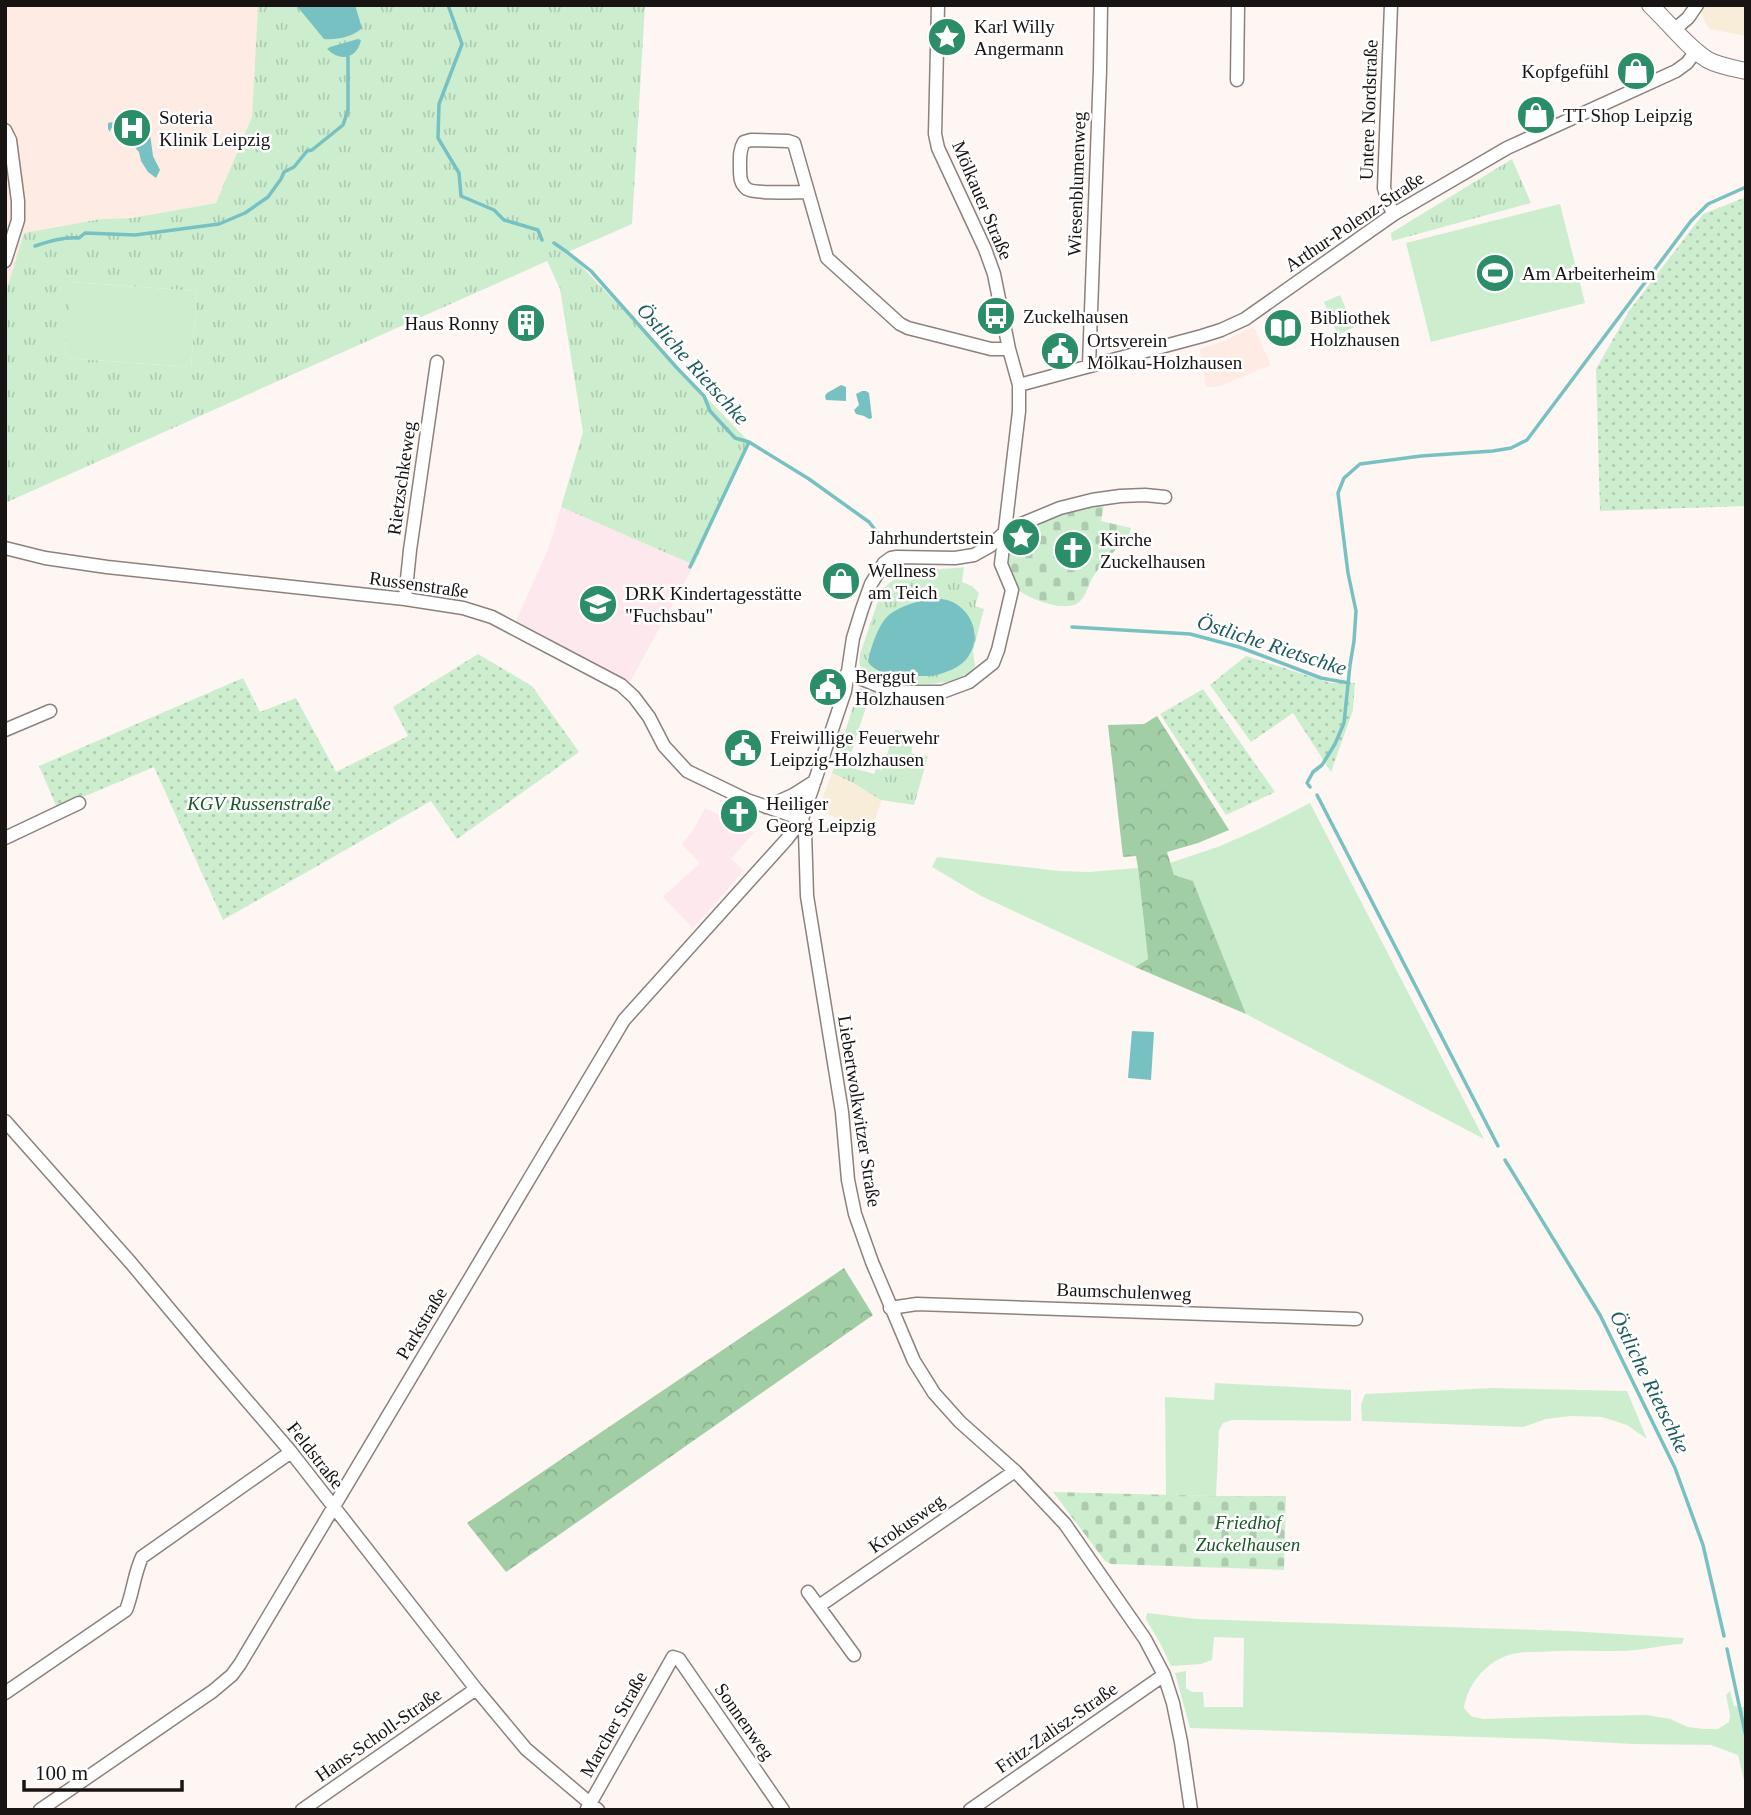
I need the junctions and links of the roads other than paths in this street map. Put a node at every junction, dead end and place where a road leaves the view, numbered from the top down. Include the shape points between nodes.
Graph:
1 (938, 5) edge
2 (1101, 5) edge
3 (1238, 5) edge
4 (1391, 5) edge
5 (1650, 5) edge
6 (1697, 5) edge
7 (1675, 29) junction
8 (1696, 51) junction
9 (1746, 71) edge
10 (1237, 80) dead end
11 (5, 130) edge
12 (807, 192) junction
13 (1394, 214) junction
14 (5, 261) edge
15 (1009, 349) junction
16 (438, 362) dead end
17 (1088, 365) junction
18 (1018, 385) junction
19 (1165, 497) dead end
20 (1004, 533) junction
21 (5, 548) edge
22 (405, 599) junction
23 (847, 673) junction
24 (50, 711) dead end
25 (5, 730) edge
26 (815, 781) junction
27 (79, 803) dead end
28 (766, 807) junction
29 (802, 819) junction
30 (5, 838) edge
31 (5, 1121) edge
32 (890, 1308) junction
33 (1356, 1319) dead end
34 (291, 1452) junction
35 (1015, 1471) junction
36 (333, 1507) junction
37 (808, 1592) dead end
38 (819, 1606) junction
39 (854, 1655) dead end
40 (673, 1657) joint
41 (1164, 1675) junction
42 (476, 1689) junction
43 (5, 1693) edge
44 (591, 1808) edge
45 (40, 1810) edge
46 (302, 1810) edge
47 (783, 1810) edge
48 (970, 1810) edge
49 (1191, 1810) edge

1 - 15 street, Mölkauer Straße via 935,134 994,274
2 - 17 street, Wiesenblumenweg
3 - 10 street
4 - 13 street, Untere Nordstraße via 1384,188
5 - 7 main road
6 - 7 street
7 - 8 main road
8 - 9 main road via 1709,61
8 - 13 street, Arthur-Polenz-Straße via 1676,71 1507,148
11 - 14 street via 18,201 18,219
12 - 12 street via 794,143 744,142 740,175 746,188
12 - 15 street via 827,258 900,324 991,349
13 - 17 street, Arthur-Polenz-Straße via 1245,319 1202,336
15 - 18 street, Mölkauer Straße
16 - 22 street, Rietzschkeweg
17 - 18 street, Arthur-Polenz-Straße
18 - 20 street, Mölkauer Straße
19 - 20 street via 1092,500 1060,508
20 - 23 street via 974,555 897,557 884,563 862,608
20 - 23 street, Mölkauer Straße via 1001,564 1012,590 993,663 969,681 942,692 884,688
21 - 22 street, Russenstraße via 94,565
22 - 28 street, Russenstraße via 492,617 621,685 687,771
23 - 26 street
24 - 25 street
26 - 28 street
26 - 29 street
27 - 30 street
28 - 29 street, Russenstraße
29 - 32 street, Liebertwolkwitzer Straße via 807,896 842,1112 848,1180 861,1235
29 - 36 street, Parkstraße via 624,1020
31 - 34 street, Feldstraße
32 - 33 street, Baumschulenweg via 917,1304
32 - 35 street, Liebertwolkwitzer Straße via 934,1393
34 - 36 street, Feldstraße
34 - 43 street via 142,1557 126,1610
35 - 38 street, Krokusweg
35 - 41 street, Liebertwolkwitzer Straße via 1087,1553
36 - 42 street, Feldstraße
36 - 45 street, Parkstraße via 232,1675
37 - 38 street
38 - 39 street
40 - 44 street, Marcher Straße
40 - 47 street, Sonnenweg via 679,1659
41 - 48 street, Fritz-Zalisz-Straße
41 - 49 street, Liebertwolkwitzer Straße via 1181,1742
42 - 44 street, Feldstraße via 526,1749
42 - 46 street, Hans-Scholl-Straße

